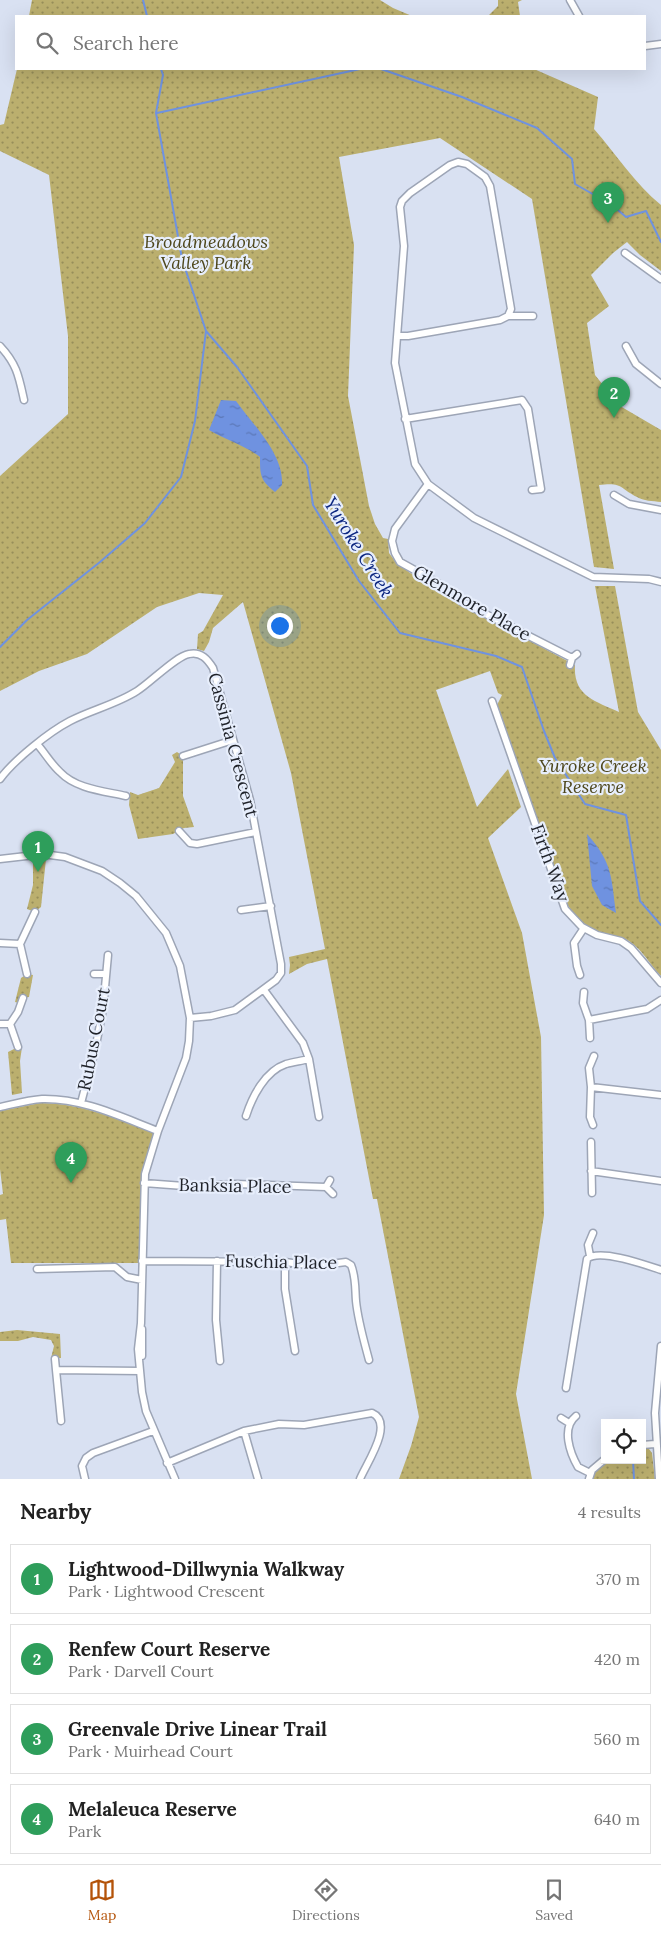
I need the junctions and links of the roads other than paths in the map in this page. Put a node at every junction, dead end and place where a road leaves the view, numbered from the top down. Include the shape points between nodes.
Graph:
1 (570, 0) edge
2 (578, 15) edge
3 (661, 44) edge
4 (646, 46) edge
5 (626, 253) dead end
6 (661, 279) edge
7 (508, 316) junction
8 (533, 316) dead end
9 (397, 336) junction
10 (0, 346) edge
11 (626, 346) dead end
12 (661, 384) edge
13 (24, 400) dead end
14 (405, 419) junction
15 (428, 484) junction
16 (532, 490) dead end
17 (614, 495) dead end
18 (661, 510) edge
19 (661, 582) edge
20 (573, 659) dead end
21 (492, 701) dead end
22 (233, 740) junction
23 (38, 744) junction
24 (183, 756) dead end
25 (0, 779) edge
26 (126, 796) dead end
27 (180, 831) dead end
28 (256, 832) junction
29 (0, 859) edge
30 (271, 906) junction
31 (241, 910) dead end
32 (35, 912) dead end
33 (584, 928) junction
34 (0, 943) edge
35 (20, 944) junction
36 (108, 955) dead end
37 (27, 974) dead end
38 (94, 974) dead end
39 (106, 974) junction
40 (580, 975) dead end
41 (661, 983) edge
42 (264, 990) junction
43 (584, 992) dead end
44 (23, 998) dead end
45 (661, 1000) edge
46 (190, 1018) junction
47 (589, 1020) junction
48 (0, 1024) edge
49 (10, 1024) junction
50 (590, 1038) dead end
51 (18, 1047) dead end
52 (594, 1056) dead end
53 (309, 1059) junction
54 (591, 1087) junction
55 (661, 1095) edge
56 (82, 1103) junction
57 (0, 1107) edge
58 (246, 1116) dead end
59 (319, 1117) dead end
60 (593, 1125) dead end
61 (158, 1131) junction
62 (591, 1142) dead end
63 (592, 1171) junction
64 (330, 1180) dead end
65 (661, 1181) edge
66 (144, 1183) junction
67 (326, 1187) junction
68 (592, 1193) dead end
69 (333, 1194) dead end
70 (593, 1233) dead end
71 (590, 1256) junction
72 (142, 1261) junction
73 (217, 1261) junction
74 (285, 1262) junction
75 (37, 1269) dead end
76 (661, 1270) edge
77 (142, 1280) junction
78 (661, 1348) edge
79 (295, 1351) dead end
80 (55, 1359) dead end
81 (369, 1360) dead end
82 (220, 1361) dead end
83 (140, 1369) junction
84 (56, 1370) junction
85 (566, 1388) dead end
86 (576, 1416) dead end
87 (561, 1418) dead end
88 (61, 1421) dead end
89 (570, 1423) junction
90 (153, 1431) junction
91 (244, 1431) junction
92 (655, 1444) junction
93 (646, 1445) edge
94 (168, 1463) junction
95 (601, 1463) edge
96 (589, 1476) edge
97 (85, 1479) edge
98 (175, 1479) edge
99 (258, 1479) edge
100 (360, 1479) edge
101 (660, 1479) edge

1 - 2 street
3 - 4 street
5 - 6 street
7 - 8 street
7 - 9 street via 500,320
7 - 9 street via 511,309 490,186 486,177 458,162 410,193 400,207 404,246
9 - 14 street via 396,372
10 - 13 street via 19,373
11 - 12 street via 636,364
14 - 15 street via 415,464
14 - 16 street via 522,400 528,409 544,489
15 - 19 street via 474,518 593,577
15 - 20 street, Glenmore Place via 395,529 392,541 400,562 438,583 462,602
17 - 18 street via 629,504
21 - 33 street, Firth Way via 565,908 572,919
22 - 23 street, Cassinia Crescent via 213,668 199,654 189,654 180,657 135,693 70,721
22 - 24 street
22 - 28 street, Cassinia Crescent
23 - 25 street, Cassinia Crescent via 7,768
23 - 26 street via 69,780
27 - 28 street via 190,843 197,844
28 - 30 street, Cassinia Crescent
29 - 46 street via 35,855 65,857 95,868 136,896 166,933 180,966
30 - 31 street
30 - 42 street, Cassinia Crescent via 281,972
32 - 35 street
33 - 40 street via 574,943
33 - 41 street, Firth Way via 596,935 621,941 631,948
34 - 35 street
35 - 37 street
36 - 39 street, Rubus Court
38 - 39 street, Rubus Court
39 - 56 street, Rubus Court via 103,1009
42 - 46 street, Cassinia Crescent via 235,1010
42 - 53 street via 294,1028
43 - 47 street via 583,1003
44 - 49 street
45 - 47 street via 647,1009
46 - 61 street via 186,1058
47 - 50 street
48 - 49 street
49 - 51 street
52 - 54 street via 589,1068
53 - 58 street via 285,1064 269,1074 249,1105
53 - 59 street
54 - 55 street
54 - 60 street via 590,1117
56 - 57 street via 40,1099
56 - 61 street
61 - 66 street
62 - 63 street
63 - 65 street
63 - 68 street
64 - 67 street
66 - 67 street, Banksia Place
66 - 72 street
67 - 69 street
70 - 71 street via 588,1245
71 - 76 street via 632,1260
71 - 85 street via 585,1264
72 - 73 street, Fuschia Place
72 - 77 street
73 - 74 street, Fuschia Place
73 - 82 street via 216,1320
74 - 79 street via 285,1290
74 - 81 street, Fuschia Place via 315,1266 346,1262 351,1265
75 - 77 street via 115,1267 127,1277
77 - 83 street via 143,1349
78 - 92 street
80 - 84 street
83 - 84 street
83 - 90 street via 146,1411
84 - 88 street
86 - 89 street
87 - 89 street
89 - 96 street via 568,1434 576,1465
90 - 94 street
90 - 97 street via 93,1453 82,1466
91 - 94 street
91 - 99 street
91 - 100 street via 372,1413 379,1420 378,1443
92 - 93 street
92 - 101 street
94 - 98 street
95 - 96 street

